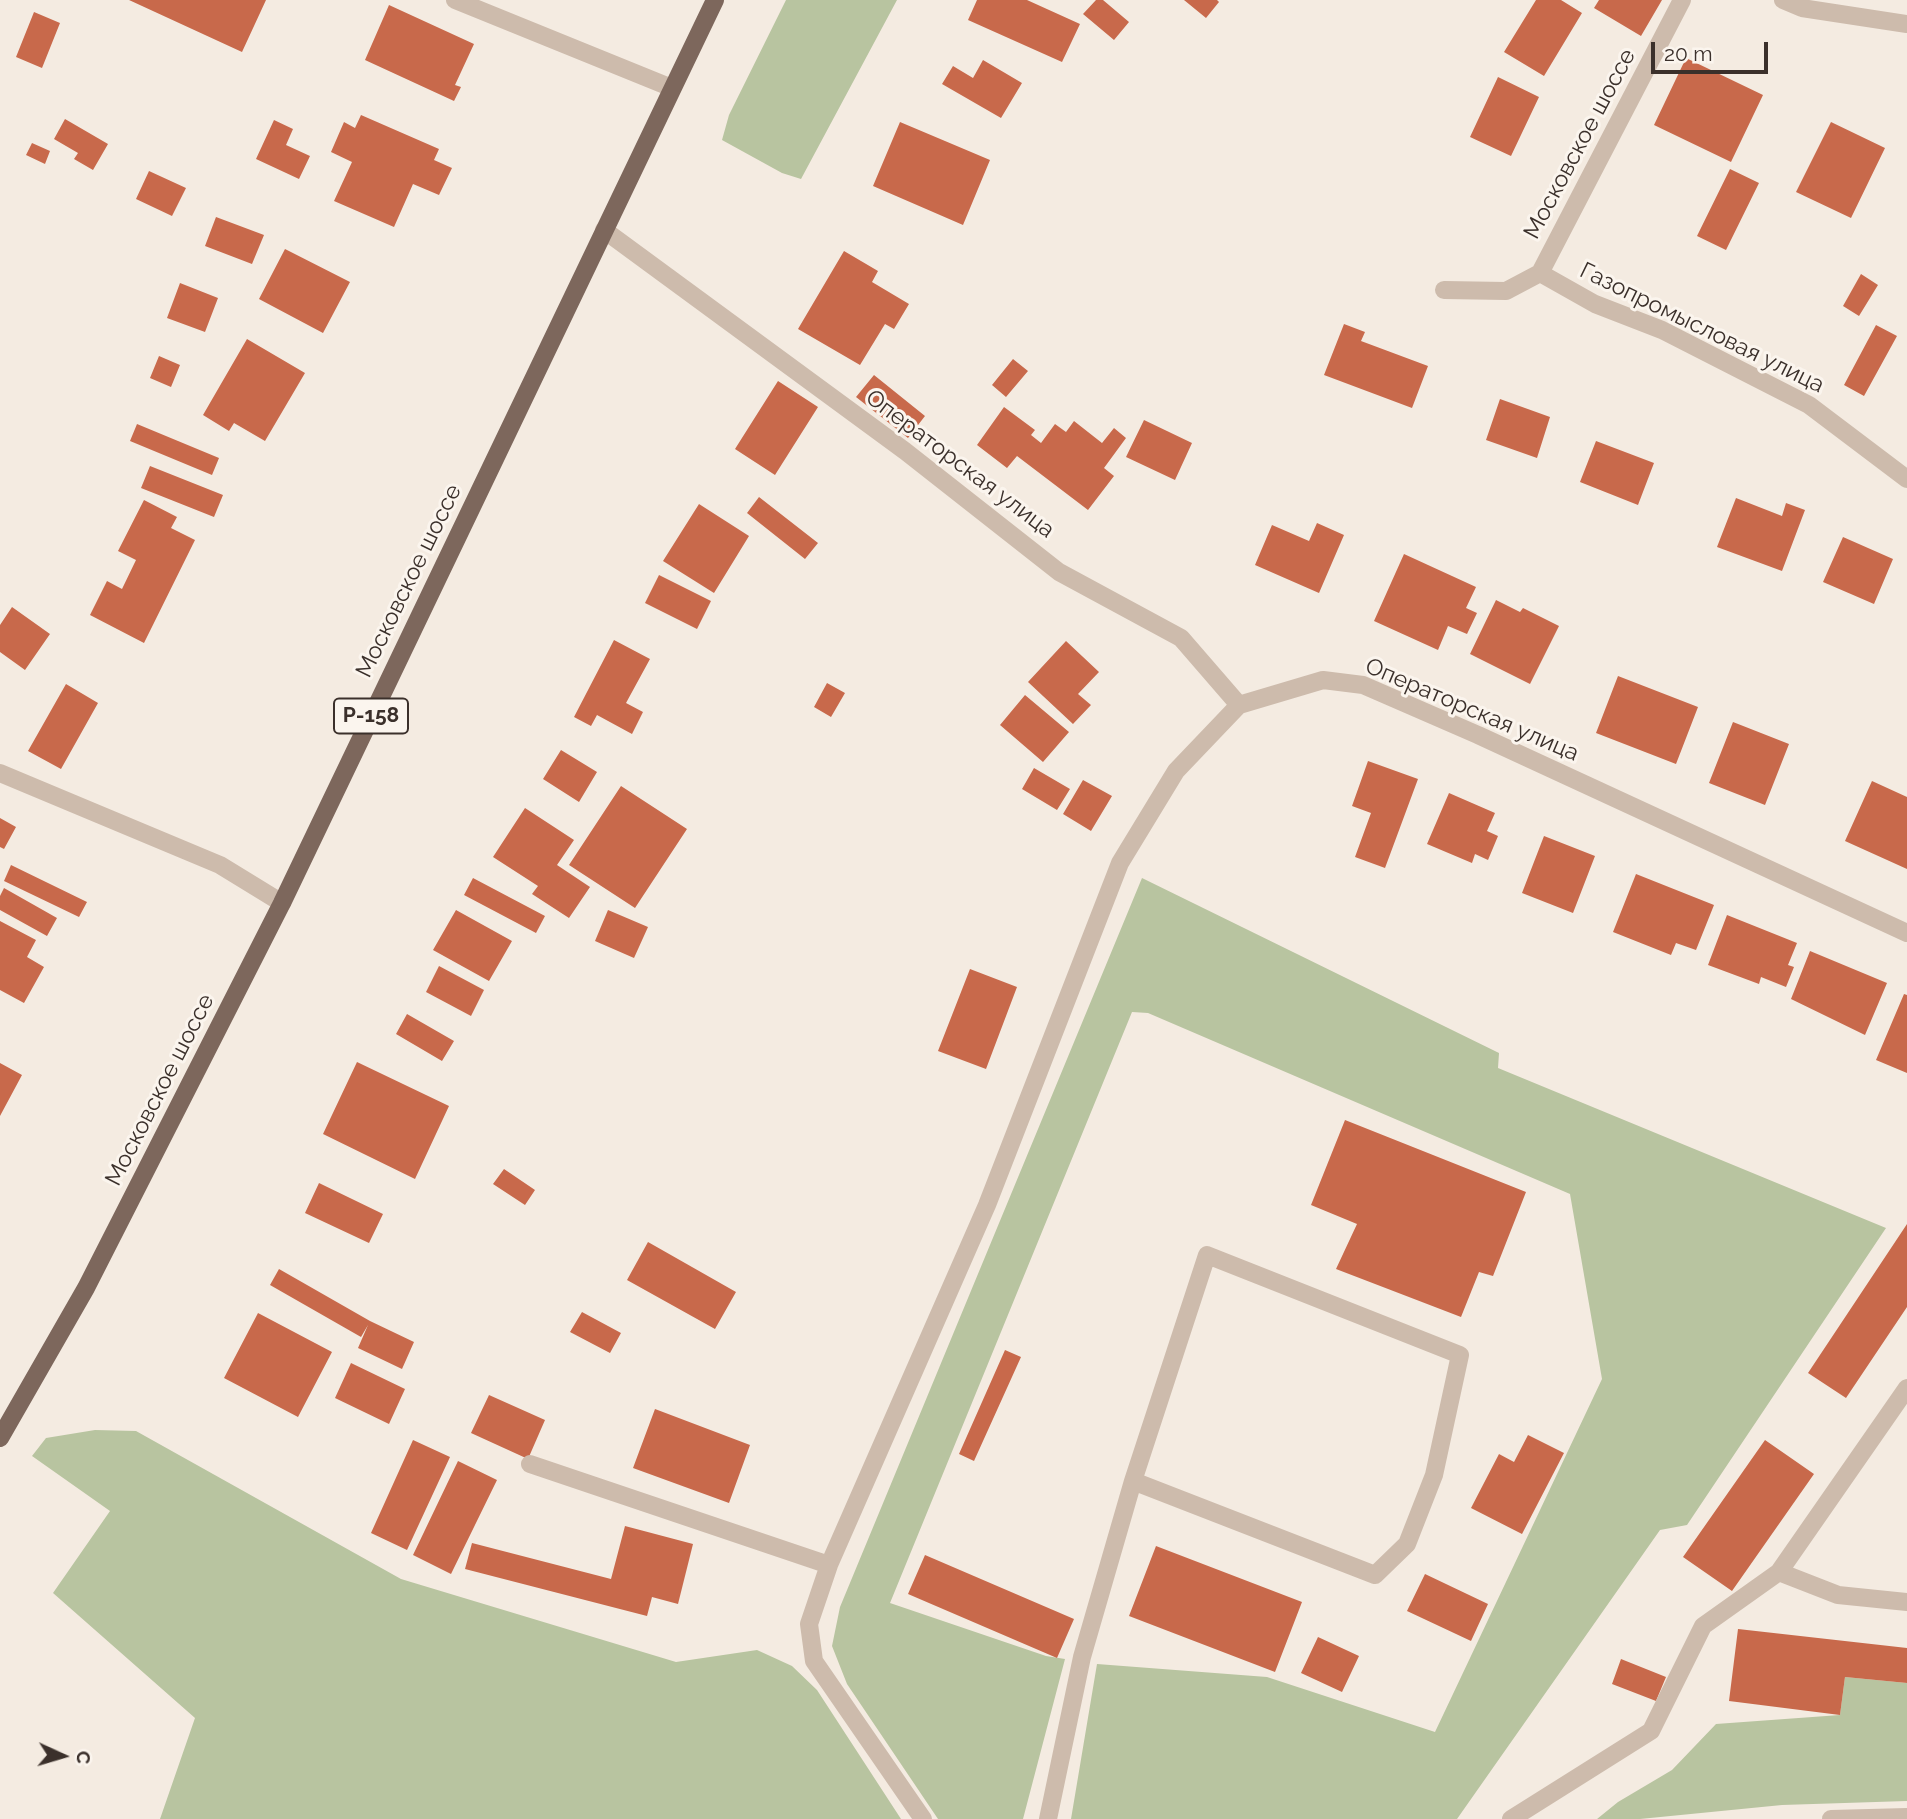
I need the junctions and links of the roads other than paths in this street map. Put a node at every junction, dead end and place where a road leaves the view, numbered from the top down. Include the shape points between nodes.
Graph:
1 (455, 0) edge
2 (715, 0) edge
3 (1682, 0) edge
4 (1783, 0) edge
5 (1907, 24) edge
6 (673, 88) junction
7 (604, 230) junction
8 (1540, 273) junction
9 (1444, 290) dead end
10 (1907, 479) edge
11 (1239, 705) junction
12 (0, 773) edge
13 (282, 903) junction
14 (1907, 933) edge
15 (1907, 1388) edge
16 (3, 1429) edge
17 (530, 1464) dead end
18 (1133, 1481) junction
19 (830, 1565) junction
20 (1779, 1573) junction
21 (1907, 1602) edge
22 (1907, 1817) edge
23 (923, 1819) edge
24 (1048, 1819) edge
25 (1511, 1819) edge
26 (1831, 1819) edge

1 - 6 street
2 - 6 main road, Московское шоссе / Р-158
3 - 8 street, Московское шоссе
4 - 5 street via 1802,8
6 - 7 main road, Московское шоссе / Р-158
7 - 11 street, Операторская улица via 905,451 1059,572 1181,638
7 - 13 main road, Московское шоссе / Р-158
8 - 9 street via 1506,291
8 - 10 street, Газопромысловая улица via 1595,304 1662,330 1809,405
11 - 14 street, Операторская улица via 1323,680 1363,685
11 - 19 street via 1176,771 1120,863 987,1205
12 - 13 street via 219,865
13 - 16 main road, Московское шоссе / Р-158 via 86,1288
15 - 20 street
17 - 19 street
18 - 18 street via 1207,1255 1460,1355 1434,1475 1407,1544 1376,1575
18 - 24 street via 1082,1657
19 - 23 street via 809,1624 814,1661
20 - 21 street via 1838,1595
20 - 25 street via 1703,1626 1651,1731
22 - 26 street

